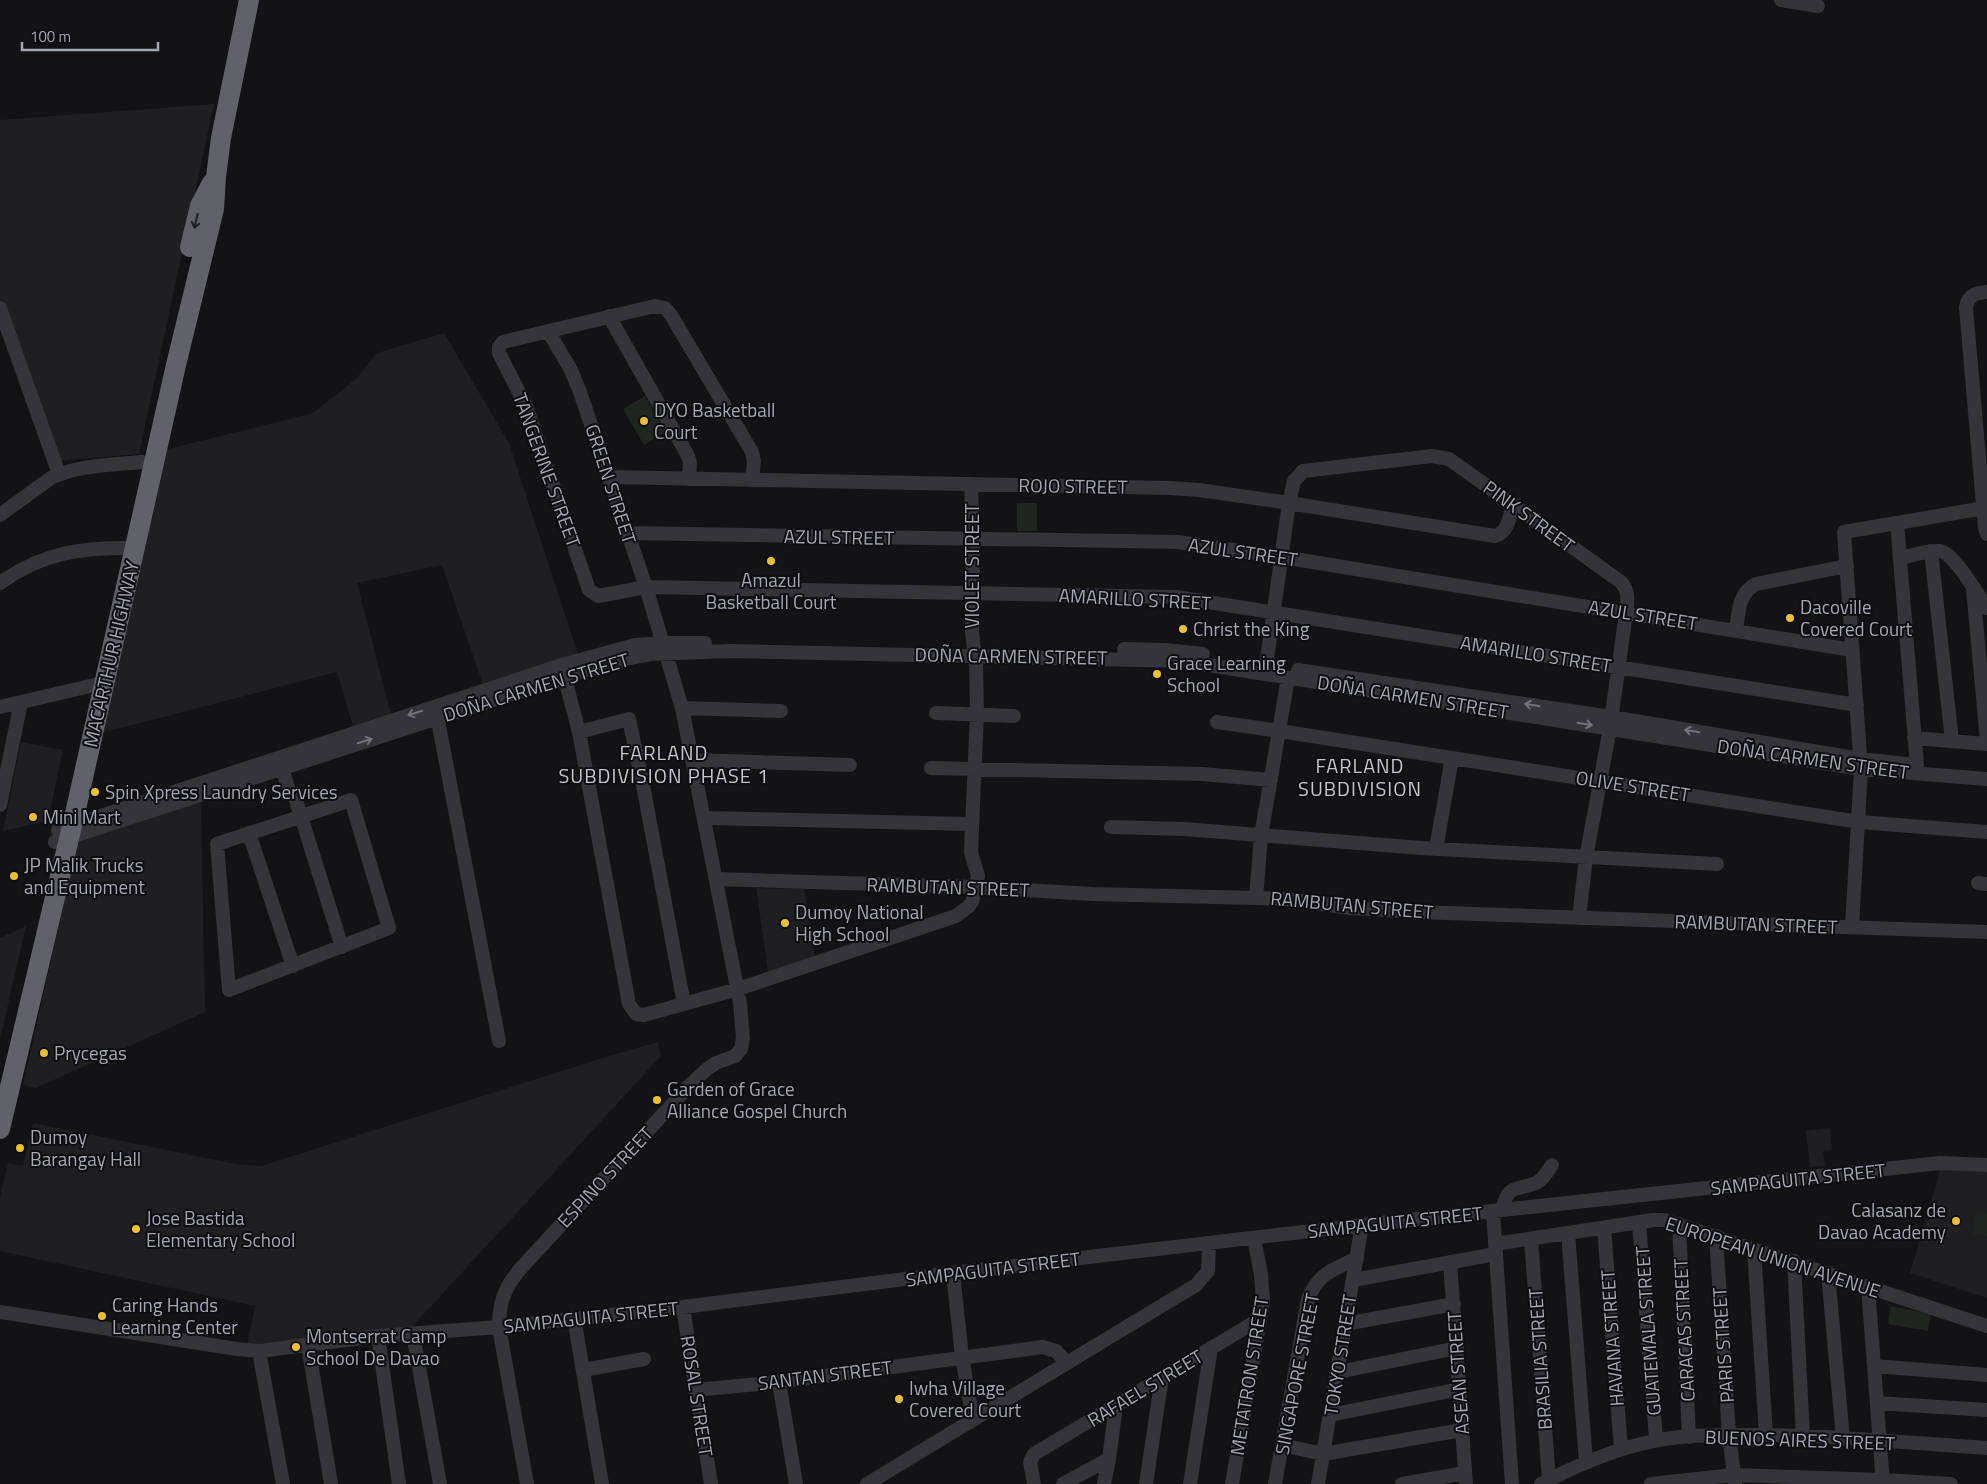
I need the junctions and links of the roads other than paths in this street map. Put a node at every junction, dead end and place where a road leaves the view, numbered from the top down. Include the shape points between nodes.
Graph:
1 (249, 0) edge
2 (1781, 0) edge
3 (1818, 6) dead end
4 (216, 177) junction
5 (1987, 292) edge
6 (0, 308) edge
7 (608, 316) junction
8 (548, 331) junction
9 (1983, 447) edge
10 (142, 462) junction
11 (59, 474) junction
12 (608, 477) junction
13 (689, 479) junction
14 (752, 480) junction
15 (971, 484) junction
16 (1984, 499) edge
17 (1289, 503) junction
18 (1513, 504) junction
19 (0, 515) edge
20 (1897, 523) junction
21 (627, 533) junction
22 (1987, 534) edge
23 (973, 538) junction
24 (129, 548) junction
25 (1931, 551) junction
26 (1282, 557) junction
27 (1901, 558) junction
28 (1847, 566) junction
29 (0, 583) edge
30 (646, 587) junction
31 (1973, 589) junction
32 (973, 594) junction
33 (1987, 608) edge
34 (1274, 612) junction
35 (1626, 612) junction
36 (1736, 630) junction
37 (665, 648) junction
38 (1852, 650) junction
39 (974, 651) junction
40 (1618, 667) junction
41 (1265, 669) junction
42 (563, 670) junction
43 (1288, 678) junction
44 (97, 685) junction
45 (21, 702) junction
46 (1857, 705) junction
47 (0, 707) edge
48 (682, 708) junction
49 (782, 711) dead end
50 (436, 712) junction
51 (936, 713) dead end
52 (977, 713) junction
53 (1014, 716) dead end
54 (1217, 722) dead end
55 (1610, 723) junction
56 (1280, 731) junction
57 (579, 732) junction
58 (1914, 738) junction
59 (1952, 741) junction
60 (1987, 742) edge
61 (1452, 758) junction
62 (693, 760) junction
63 (284, 762) junction
64 (1861, 764) junction
65 (850, 765) dead end
66 (1917, 765) junction
67 (931, 768) dead end
68 (975, 770) junction
69 (1987, 770) edge
70 (1987, 779) edge
71 (1270, 780) junction
72 (1599, 781) junction
73 (0, 805) edge
74 (301, 816) junction
75 (705, 818) junction
76 (1859, 822) junction
77 (972, 824) junction
78 (1111, 827) dead end
79 (1987, 832) edge
80 (250, 833) junction
81 (63, 834) junction
82 (1261, 836) junction
83 (1436, 849) junction
84 (1586, 858) junction
85 (1717, 864) dead end
86 (717, 879) junction
87 (976, 887) junction
88 (1256, 898) junction
89 (1579, 918) junction
90 (1852, 927) junction
91 (1987, 932) edge
92 (342, 947) junction
93 (293, 966) junction
94 (738, 989) junction
95 (684, 1004) junction
96 (24, 1007) junction
97 (499, 1041) dead end
98 (0, 1083) edge
99 (0, 1129) edge
100 (1987, 1165) edge
101 (1552, 1166) dead end
102 (1497, 1211) junction
103 (1640, 1223) junction
104 (1679, 1224) junction
105 (1362, 1225) junction
106 (1604, 1228) junction
107 (1568, 1233) junction
108 (1716, 1236) junction
109 (1254, 1239) junction
110 (1531, 1239) junction
111 (1209, 1244) junction
112 (1495, 1249) junction
113 (1754, 1249) junction
114 (1357, 1258) junction
115 (1794, 1261) junction
116 (1450, 1262) junction
117 (953, 1273) junction
118 (1828, 1273) junction
119 (1352, 1280) junction
120 (1868, 1287) junction
121 (1454, 1304) junction
122 (682, 1307) junction
123 (0, 1312) edge
124 (574, 1318) junction
125 (1260, 1319) junction
126 (1345, 1324) junction
127 (1987, 1326) edge
128 (499, 1327) junction
129 (413, 1334) junction
130 (378, 1336) junction
131 (308, 1345) junction
132 (1211, 1348) junction
133 (1457, 1348) junction
134 (259, 1350) junction
135 (962, 1357) junction
136 (644, 1359) dead end
137 (1067, 1363) junction
138 (1874, 1366) junction
139 (583, 1370) junction
140 (1338, 1372) junction
141 (1987, 1375) edge
142 (1162, 1377) junction
143 (779, 1382) junction
144 (1460, 1389) junction
145 (695, 1390) junction
146 (1877, 1403) junction
147 (1116, 1406) junction
148 (1987, 1410) edge
149 (1330, 1415) junction
150 (973, 1420) junction
151 (1462, 1430) junction
152 (1729, 1435) junction
153 (1766, 1435) junction
154 (1803, 1436) junction
155 (1689, 1437) junction
156 (1843, 1439) junction
157 (1656, 1440) junction
158 (1880, 1441) junction
159 (1282, 1445) junction
160 (1987, 1448) edge
161 (1621, 1449) junction
162 (1323, 1454) junction
163 (1109, 1459) junction
164 (1586, 1462) junction
165 (1466, 1478) edge
166 (1734, 1479) edge
167 (1696, 1481) edge
168 (1545, 1482) edge
169 (1883, 1482) edge
170 (1655, 1483) edge
171 (283, 1484) edge
172 (331, 1484) edge
173 (399, 1484) edge
174 (440, 1484) edge
175 (527, 1484) edge
176 (602, 1484) edge
177 (711, 1484) edge
178 (796, 1484) edge
179 (867, 1484) edge
180 (1034, 1484) edge
181 (1063, 1484) edge
182 (1104, 1484) edge
183 (1146, 1484) edge
184 (1190, 1484) edge
185 (1232, 1484) edge
186 (1276, 1484) edge
187 (1318, 1484) edge
188 (1402, 1484) edge
189 (1512, 1484) edge
190 (1951, 1484) edge

1 - 4 highway, MACARTHUR HIGHWAY
2 - 3 street
4 -> 10 highway, MACARTHUR HIGHWAY via 200,206
4 - 24 highway, MACARTHUR HIGHWAY via 214,209
5 - 9 street via 1973,295 1966,307
6 - 11 street
7 - 8 street
7 - 13 street via 687,454
7 - 14 street via 655,306 668,310 752,452
8 - 12 street, GREEN STREET via 574,376
8 - 30 street, TANGERINE STREET via 504,342 499,353 526,406 589,590 602,596
9 - 16 street
10 - 11 street
10 - 24 highway, MACARTHUR HIGHWAY
11 - 19 street
12 - 13 street, ROJO STREET
12 - 21 street, GREEN STREET
13 - 14 street, ROJO STREET
14 - 15 street, ROJO STREET
15 - 17 street, ROJO STREET via 1170,488
15 - 23 street, VIOLET STREET
16 - 20 street
16 - 22 street
17 - 18 street, ROJO STREET via 1495,536 1505,529
17 - 18 street, PINK STREET via 1294,481 1299,473 1308,470 1441,456 1458,464
17 - 26 street
18 - 35 street, PINK STREET via 1621,582 1628,596
20 - 27 street
20 - 28 street via 1844,532
21 - 23 street, AZUL STREET
21 - 30 street, GREEN STREET
23 - 26 street, AZUL STREET via 1178,542
23 - 32 street, VIOLET STREET
24 - 29 street via 82,549 45,558
24 - 44 highway, MACARTHUR HIGHWAY
25 - 27 street
25 - 31 street via 1949,556
25 - 59 street
26 - 34 street
26 - 35 street, AZUL STREET
27 - 58 street
28 - 36 street via 1750,587 1742,598
28 - 38 street
30 - 32 street, AMARILLO STREET
30 - 37 street, GREEN STREET
31 - 33 street
31 - 60 street
32 - 34 street, AMARILLO STREET via 1176,597
32 - 39 street, VIOLET STREET
34 - 40 street, AMARILLO STREET
34 - 41 street
35 - 36 street, AZUL STREET
35 - 40 street, PINK STREET
36 - 38 street, AZUL STREET
37 - 39 street, DOÑA CARMEN STREET
37 - 42 street, DOÑA CARMEN STREET
37 - 48 street, GREEN STREET
38 - 46 street
39 - 41 street, DOÑA CARMEN STREET via 1165,655
39 - 52 street, VIOLET STREET
40 - 46 street, AMARILLO STREET
40 - 55 street, PINK STREET
41 - 43 street, DOÑA CARMEN STREET
55 -> 41 street, DOÑA CARMEN STREET
42 - 50 street, DOÑA CARMEN STREET
42 - 57 street
43 -> 55 street, DOÑA CARMEN STREET
43 - 56 street
44 - 45 street
44 - 81 highway, MACARTHUR HIGHWAY
45 - 47 street
45 - 73 street
46 - 64 street
48 - 49 street
48 - 62 street, GREEN STREET
50 - 63 street, DOÑA CARMEN STREET
50 - 97 street
51 - 52 street
52 - 53 street
52 - 68 street, VIOLET STREET
54 - 56 street, OLIVE STREET
55 - 64 street, DOÑA CARMEN STREET
55 - 72 street, PINK STREET
56 - 61 street, OLIVE STREET
56 - 71 street
57 - 95 street via 631,1009 644,1015
57 - 95 street via 628,719
58 - 59 street
58 - 66 street
59 - 60 street
61 - 72 street, OLIVE STREET
61 - 83 street
62 - 65 street
62 - 75 street, GREEN STREET
63 - 74 street via 296,788 295,797
63 - 81 street, DOÑA CARMEN STREET
64 - 66 street, DOÑA CARMEN STREET
64 - 70 street, DOÑA CARMEN STREET
64 - 76 street
66 - 69 street, DOÑA CARMEN STREET
67 - 68 street
68 - 71 street via 1202,774
68 - 77 street, VIOLET STREET
71 - 82 street
72 - 76 street, OLIVE STREET
72 - 84 street, PINK STREET
74 - 80 street
74 - 92 street
74 - 92 street via 351,800 389,928
75 - 77 street
75 - 86 street, ESPINO STREET
76 - 79 street, OLIVE STREET
76 - 90 street
77 - 87 street, VIOLET STREET via 971,852 978,876
78 - 82 street
80 - 93 street
80 - 93 street via 217,844 229,990
81 - 96 highway, MACARTHUR HIGHWAY
82 - 83 street
82 - 88 street
83 - 84 street
84 - 85 street
84 - 89 street, PINK STREET
86 - 87 street, RAMBUTAN STREET
86 - 94 street, ESPINO STREET
87 - 88 street, RAMBUTAN STREET
87 - 94 street via 972,902 956,916
88 - 89 street, RAMBUTAN STREET via 1374,910
89 - 90 street, RAMBUTAN STREET
90 - 91 street, RAMBUTAN STREET
92 - 93 street
94 - 95 street
94 - 128 street, ESPINO STREET via 743,1038 738,1053 712,1066 690,1085 515,1276 500,1304
96 - 98 highway, MACARTHUR HIGHWAY
96 - 99 highway, MACARTHUR HIGHWAY
100 - 102 street, SAMPAGUITA STREET via 1940,1163
101 - 102 street via 1541,1180 1511,1190
102 - 105 street, SAMPAGUITA STREET
102 - 112 street
103 - 104 street, EUROPEAN UNION AVENUE via 1664,1220
103 - 106 street, EUROPEAN UNION AVENUE
103 - 157 street, GUATEMALA STREET
104 - 108 street, EUROPEAN UNION AVENUE
104 - 155 street, CARACAS STREET
105 - 109 street, SAMPAGUITA STREET
105 - 114 street, TOKYO STREET
106 - 107 street, EUROPEAN UNION AVENUE
106 - 161 street, HAVANA STREET
107 - 110 street, EUROPEAN UNION AVENUE
107 - 164 street
108 - 113 street, EUROPEAN UNION AVENUE
108 - 152 street, PARIS STREET
109 - 111 street, SAMPAGUITA STREET
109 - 125 street, METATRON STREET via 1262,1288
110 - 112 street, EUROPEAN UNION AVENUE
110 - 168 street, BRASILIA STREET
111 - 117 street, SAMPAGUITA STREET
111 - 137 street via 1208,1271 1196,1285
112 - 116 street, EUROPEAN UNION AVENUE
112 - 189 street
113 - 115 street, EUROPEAN UNION AVENUE
113 - 153 street
114 - 119 street, TOKYO STREET
114 - 159 street, SINGAPORE STREET via 1324,1275 1308,1299
115 - 118 street, EUROPEAN UNION AVENUE
115 - 154 street
116 - 119 street, EUROPEAN UNION AVENUE
116 - 121 street, ASEAN STREET
117 - 122 street, SAMPAGUITA STREET
117 - 135 street
118 - 120 street, EUROPEAN UNION AVENUE
118 - 156 street
119 - 126 street, TOKYO STREET
120 - 127 street, EUROPEAN UNION AVENUE
120 - 138 street
121 - 126 street
121 - 133 street, ASEAN STREET
122 - 124 street, SAMPAGUITA STREET
122 - 145 street, ROSAL STREET
123 - 134 street, SAMPAGUITA STREET via 237,1350
124 - 128 street, SAMPAGUITA STREET
124 - 139 street
125 - 132 street, RAFAEL STREET
125 - 185 street, METATRON STREET
126 - 140 street, TOKYO STREET
128 - 129 street, SAMPAGUITA STREET
128 - 175 street, ESPINO STREET
129 - 130 street, SAMPAGUITA STREET
129 - 174 street
130 - 131 street, SAMPAGUITA STREET
130 - 173 street
131 - 134 street, SAMPAGUITA STREET
131 - 172 street
132 - 142 street, RAFAEL STREET
132 - 184 street
133 - 140 street
133 - 144 street, ASEAN STREET
134 - 171 street
135 - 137 street, SANTAN STREET via 1043,1347 1056,1351
135 - 143 street, SANTAN STREET
135 - 150 street
136 - 139 street
137 - 150 street
138 - 141 street
138 - 146 street
139 - 176 street
140 - 149 street, TOKYO STREET
142 - 147 street, RAFAEL STREET
142 - 183 street
143 - 145 street, SANTAN STREET
143 - 178 street
144 - 149 street
144 - 151 street, ASEAN STREET
145 - 177 street, ROSAL STREET
146 - 148 street
146 - 158 street
147 - 163 street
147 - 180 street, RAFAEL STREET via 1034,1454 1030,1467
149 - 162 street, TOKYO STREET
150 - 179 street
151 - 162 street
151 - 165 street, ASEAN STREET
152 - 153 street, BUENOS AIRES STREET
152 - 155 street, BUENOS AIRES STREET
152 - 166 street, PARIS STREET
153 - 154 street, BUENOS AIRES STREET
154 - 156 street, BUENOS AIRES STREET
155 - 157 street, BUENOS AIRES STREET
156 - 158 street, BUENOS AIRES STREET
157 - 161 street, BUENOS AIRES STREET
158 - 160 street, BUENOS AIRES STREET
158 - 169 street
159 - 162 street
159 - 186 street, SINGAPORE STREET
161 - 164 street, BUENOS AIRES STREET
162 - 187 street, TOKYO STREET
163 - 181 street
163 - 182 street
164 - 168 street, BUENOS AIRES STREET
165 - 188 street
166 - 167 street
166 - 169 street
167 - 170 street
169 - 190 street

